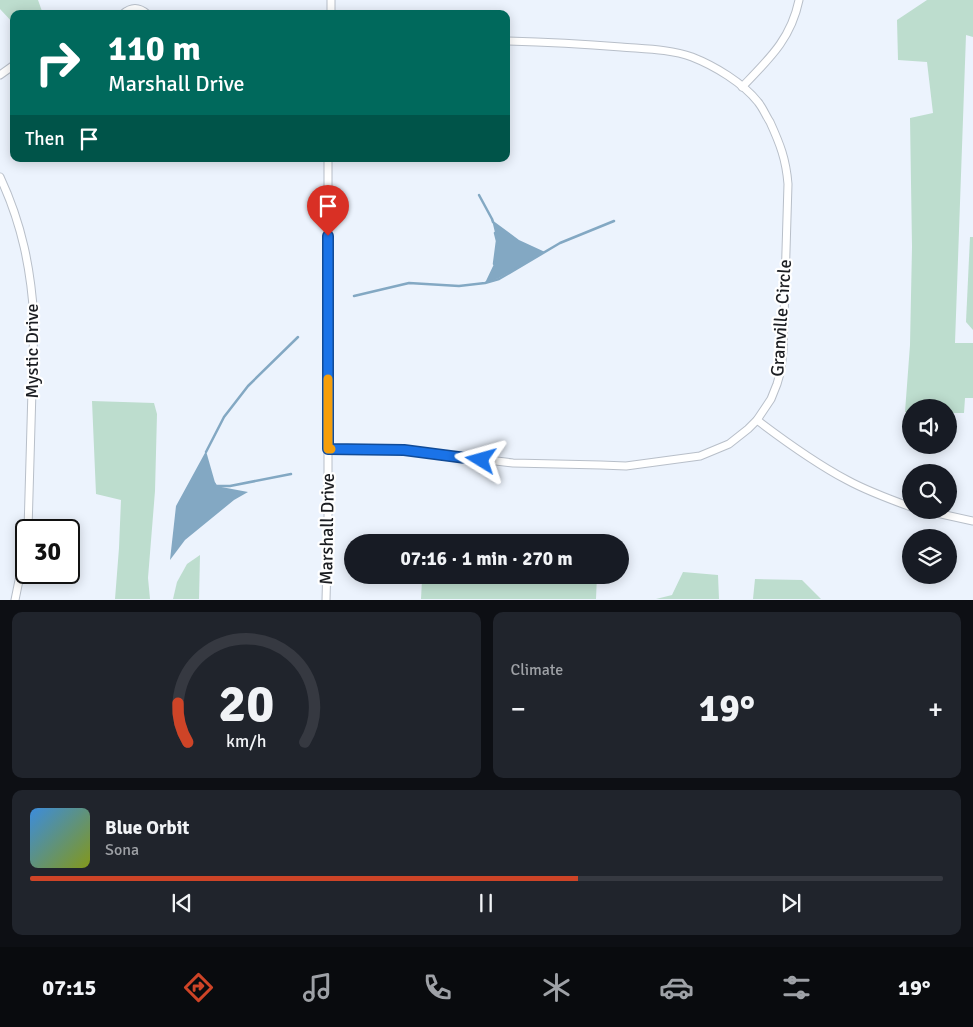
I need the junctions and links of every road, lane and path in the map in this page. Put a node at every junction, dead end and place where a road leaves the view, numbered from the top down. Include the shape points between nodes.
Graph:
1 (799, 0) edge
2 (129, 10) edge
3 (142, 10) edge
4 (510, 41) edge
5 (742, 87) junction
6 (328, 162) edge
7 (0, 176) edge
8 (756, 420) junction
9 (328, 449) junction
10 (902, 503) edge
11 (957, 518) edge
12 (28, 519) edge
13 (973, 520) edge
14 (19, 584) edge
15 (16, 600) edge
16 (326, 600) edge

1 - 5 street via 781,44
2 - 3 street
4 - 5 street, Granville Circle via 676,53 707,63
5 - 8 street, Granville Circle via 759,104 777,138 787,169 788,184 781,370 771,399
6 - 9 street, Marshall Drive
7 - 12 street, Mystic Drive via 25,248 33,302
8 - 9 street, Granville Circle via 729,444 700,456 626,466 513,463 404,450
8 - 10 street via 849,481
9 - 16 street, Marshall Drive
11 - 13 street
14 - 15 street

